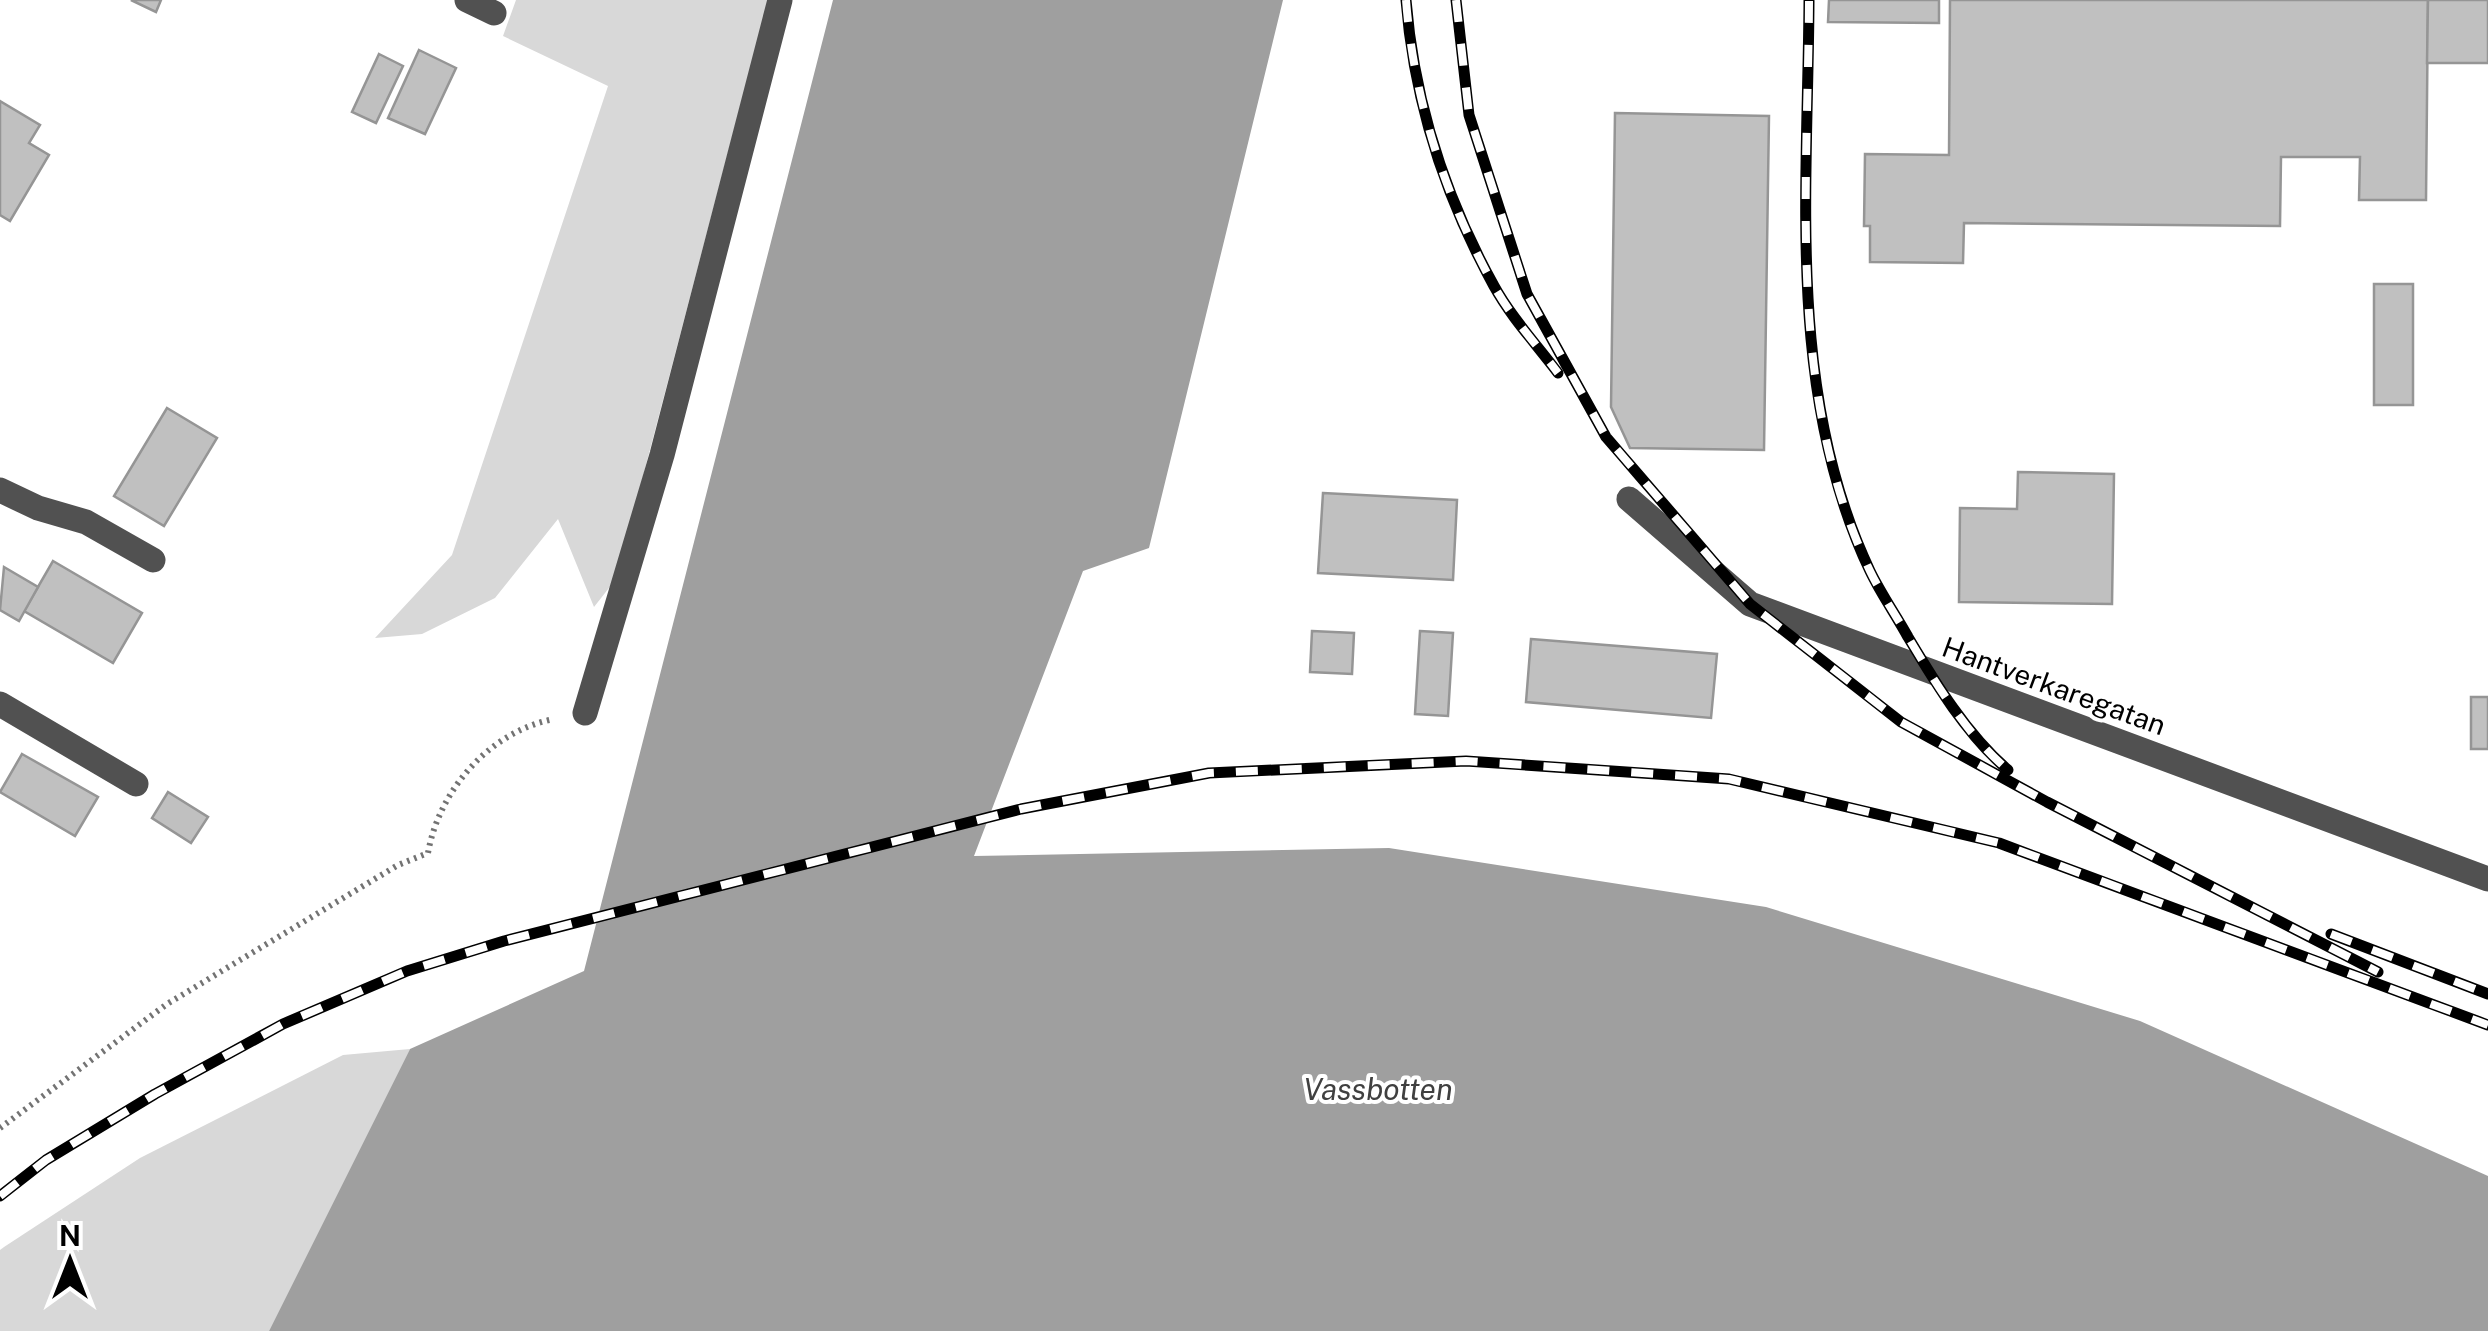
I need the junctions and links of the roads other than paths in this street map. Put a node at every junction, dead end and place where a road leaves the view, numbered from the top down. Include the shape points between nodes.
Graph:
1 (467, 0) edge
2 (780, 0) edge
3 (494, 13) dead end
4 (0, 490) edge
5 (1629, 498) dead end
6 (153, 560) dead end
7 (0, 704) edge
8 (585, 713) road end
9 (136, 784) dead end
10 (2488, 880) edge

1 - 3 street
2 - 8 street via 662,456
4 - 6 street via 86,522
5 - 10 street, Hantverkaregatan via 1750,604
7 - 9 street

